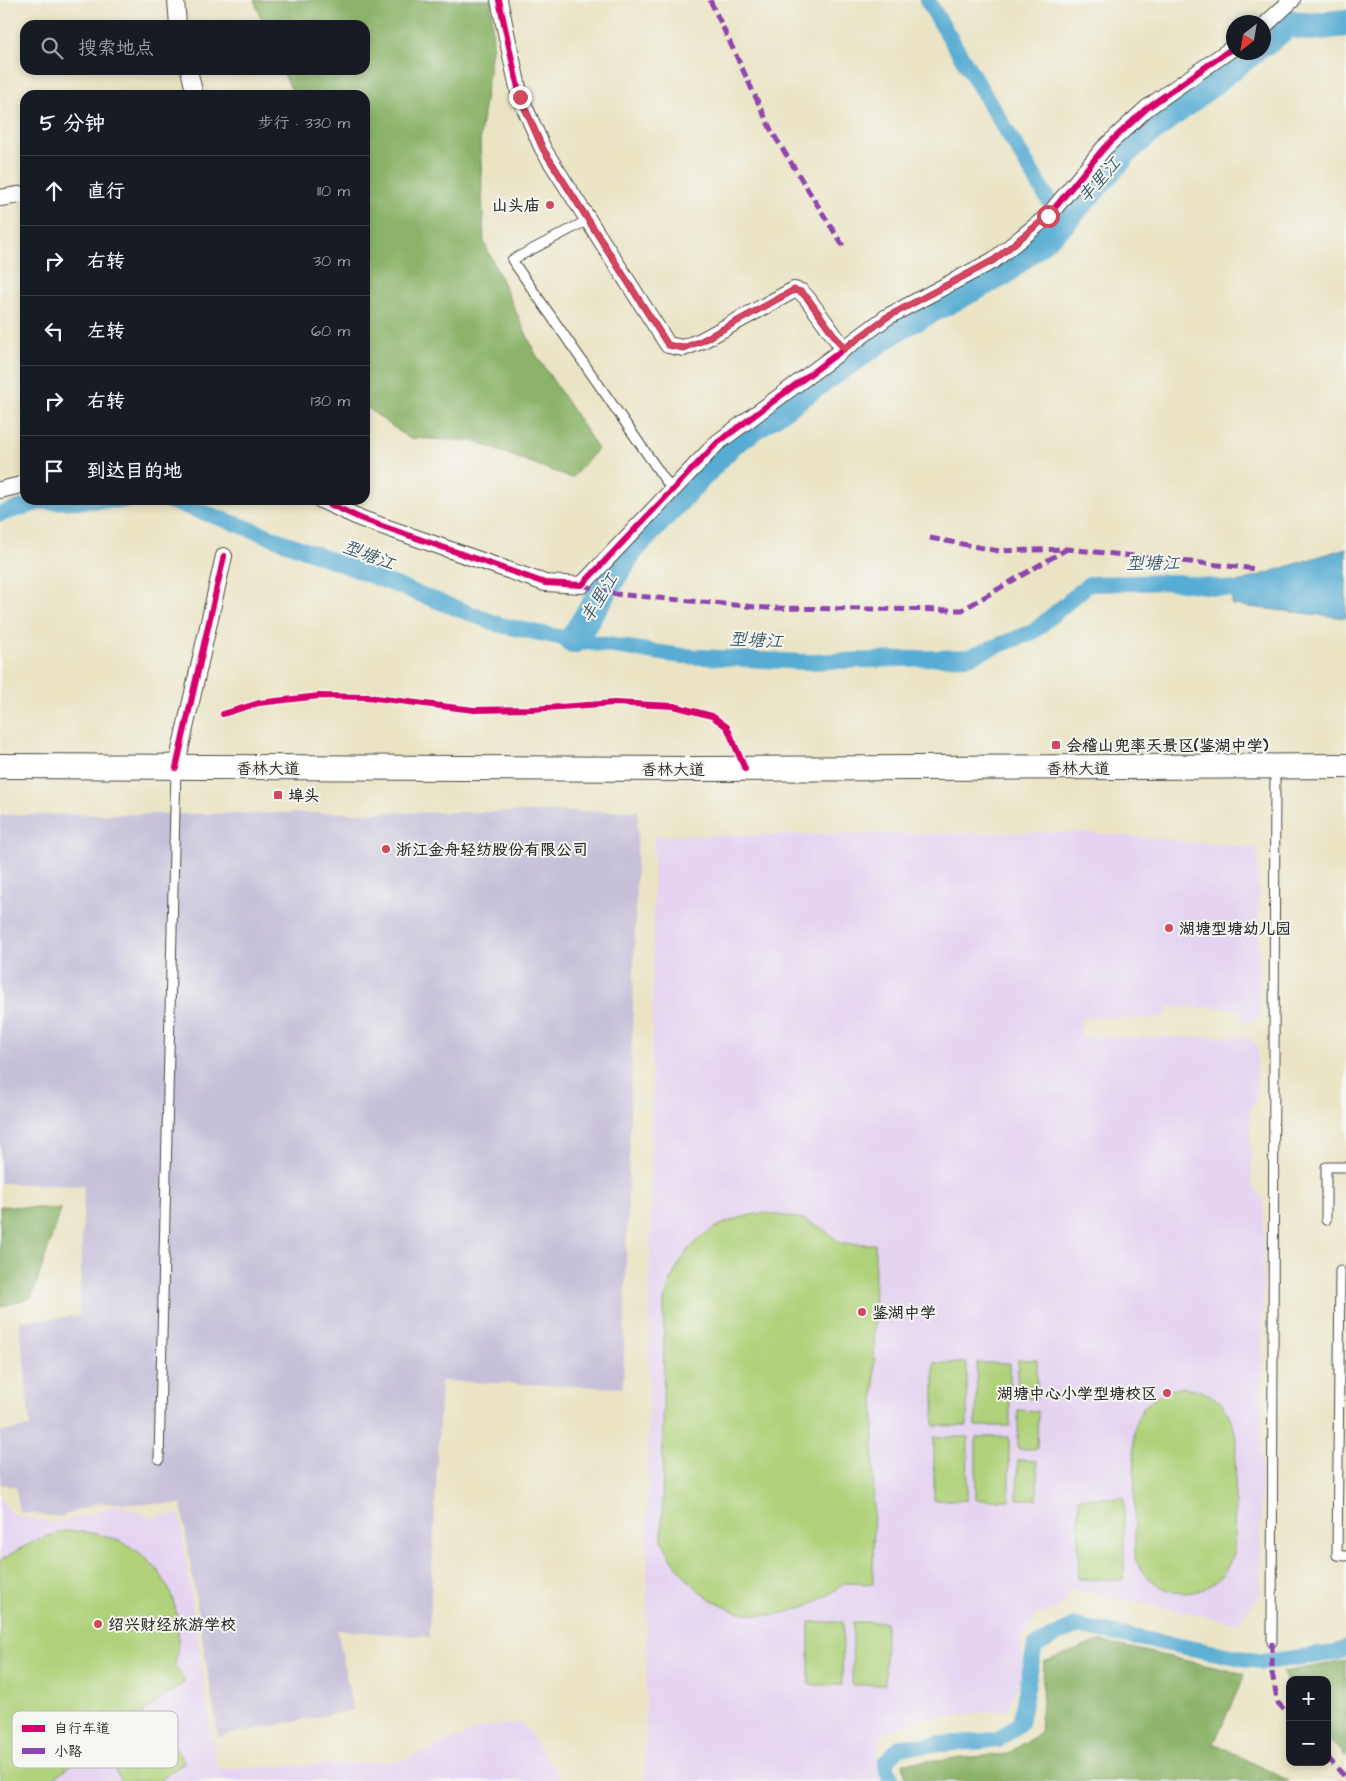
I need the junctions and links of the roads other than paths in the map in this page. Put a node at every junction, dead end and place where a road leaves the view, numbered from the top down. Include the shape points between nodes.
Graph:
1 (176, 0) edge
2 (499, 0) edge
3 (1292, 0) edge
4 (178, 20) edge
5 (1271, 20) edge
6 (1226, 53) edge
7 (190, 75) edge
8 (193, 90) edge
9 (20, 195) edge
10 (0, 198) edge
11 (588, 220) junction
12 (844, 349) junction
13 (20, 485) edge
14 (0, 490) edge
15 (672, 490) junction
16 (332, 505) edge
17 (224, 556) dead end
18 (0, 766) edge
19 (1346, 766) edge
20 (1275, 767) junction
21 (176, 768) junction
22 (1346, 1167) edge
23 (1326, 1220) dead end
24 (1340, 1271) dead end
25 (159, 1458) dead end
26 (1346, 1556) edge
27 (1272, 1642) dead end

1 - 4 street
2 - 11 street via 520,97 543,149
3 - 5 street
6 - 12 street via 1147,108 1104,148 1048,216 994,260 887,317
7 - 8 street
9 - 10 street
11 - 12 street via 668,345 683,348 702,341 794,290 808,298
11 - 15 lane via 512,260
12 - 15 street via 716,444
13 - 14 street
15 - 16 street via 582,585 545,583 362,519
17 - 21 street
18 - 21 main road, 香林大道
19 - 20 main road, 香林大道
20 - 21 main road, 香林大道
20 - 27 lane
21 - 25 lane
22 - 23 lane via 1326,1167
24 - 26 lane via 1337,1555

